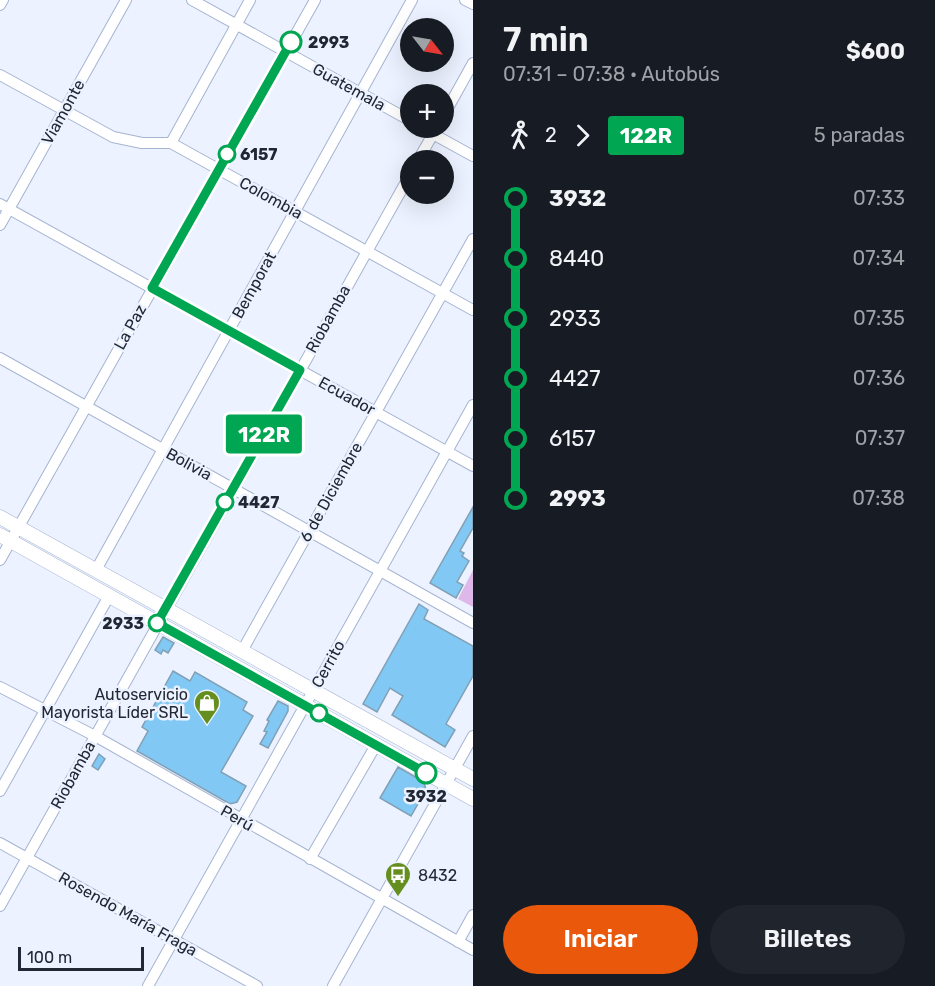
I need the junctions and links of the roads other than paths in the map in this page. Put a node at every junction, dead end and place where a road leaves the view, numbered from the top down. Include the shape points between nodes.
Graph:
1 (3, 0) edge
2 (126, 0) edge
3 (192, 0) edge
4 (250, 0) edge
5 (315, 0) edge
6 (412, 0) edge
7 (465, 0) edge
8 (473, 4) edge
9 (0, 5) edge
10 (237, 25) junction
11 (285, 52) junction
12 (473, 63) edge
13 (0, 75) edge
14 (360, 93) junction
15 (454, 97) edge
16 (64, 110) junction
17 (400, 116) edge
18 (446, 138) edge
19 (171, 143) junction
20 (473, 156) edge
21 (219, 169) junction
22 (400, 192) edge
23 (5, 206) edge
24 (295, 211) junction
25 (0, 225) edge
26 (473, 239) edge
27 (367, 251) junction
28 (152, 288) junction
29 (443, 293) junction
30 (473, 310) edge
31 (229, 331) junction
32 (0, 358) edge
33 (300, 370) junction
34 (473, 405) edge
35 (86, 406) junction
36 (376, 412) junction
37 (163, 450) junction
38 (447, 452) junction
39 (473, 466) edge
40 (233, 489) junction
41 (0, 517) edge
42 (18, 527) junction
43 (309, 531) junction
44 (5, 538) edge
45 (0, 560) edge
46 (96, 570) junction
47 (380, 571) junction
48 (110, 596) junction
49 (165, 608) junction
50 (157, 623) junction
51 (473, 623) edge
52 (242, 651) junction
53 (0, 687) edge
54 (313, 690) junction
55 (305, 706) junction
56 (45, 710) junction
57 (94, 736) junction
58 (473, 736) edge
59 (376, 745) junction
60 (454, 769) junction
61 (473, 779) edge
62 (446, 784) junction
63 (0, 791) edge
64 (473, 799) edge
65 (241, 820) junction
66 (0, 843) edge
67 (27, 858) junction
68 (310, 859) junction
69 (382, 899) junction
70 (0, 906) edge
71 (473, 915) edge
72 (174, 940) junction
73 (458, 942) junction
74 (473, 950) edge
75 (148, 986) edge
76 (257, 986) edge
77 (333, 986) edge

1 - 9 street
2 - 16 street, Viamonte
3 - 10 street, Guatemala
4 - 10 street
5 - 11 street, La Paz
6 - 14 street, Bemporat
7 - 8 street
10 - 11 street, Guatemala
10 - 19 street
11 - 14 street, Guatemala
11 - 21 street, La Paz
12 - 15 street
13 - 16 street, Colombia
14 - 17 street, Guatemala
14 - 24 street, Bemporat
16 - 19 street, Colombia via 113,137
16 - 23 street, Viamonte
18 - 20 street
19 - 21 street, Colombia
21 - 24 street, Colombia
21 - 28 street, La Paz
22 - 27 street, Riobamba
23 - 25 street, Viamonte
23 - 28 street, Ecuador
24 - 27 street, Colombia
24 - 31 street, Bemporat
26 - 29 street, 6 de Diciembre
27 - 29 street, Colombia
27 - 33 street, Riobamba
28 - 31 street, Ecuador
28 - 35 street, La Paz
29 - 30 street, Colombia
29 - 36 street, 6 de Diciembre
31 - 33 street, Ecuador
31 - 37 street, Bemporat
32 - 35 street, Bolivia
33 - 36 street, Ecuador
33 - 40 street, Riobamba
34 - 38 street, Cerrito
35 - 37 street, Bolivia
35 - 42 street, La Paz
36 - 38 street, Ecuador
36 - 43 street, 6 de Diciembre
37 - 40 street, Bolivia
37 - 46 street, Bemporat
38 - 39 street, Ecuador
38 - 47 street, Cerrito
40 - 43 street, Bolivia
40 - 49 street, Riobamba
41 - 42 main road
42 - 44 street, La Paz
42 - 46 main road
43 - 47 street, Bolivia
43 - 52 street, 6 de Diciembre
44 - 45 street, La Paz
44 - 48 main road
46 - 49 main road
47 - 51 street, Bolivia
47 - 54 street, Cerrito
48 - 50 main road
48 - 56 street
49 - 50 street, Riobamba
49 - 52 main road
50 - 55 main road
50 - 57 street, Riobamba
52 - 54 main road
53 - 56 street, Perú
54 - 55 street, Cerrito
54 - 60 main road
55 - 59 main road
55 - 65 street, Cerrito
56 - 57 street, Perú
56 - 63 street
57 - 65 street, Perú
57 - 67 street, Riobamba
58 - 60 street
59 - 62 main road
59 - 68 street
60 - 61 main road
60 - 62 street
62 - 64 main road
62 - 69 street
65 - 68 street, Perú
65 - 72 street, Cerrito
66 - 67 street, Rosendo María Fraga
67 - 70 street, Riobamba
67 - 72 street, Rosendo María Fraga
68 - 69 street, Perú
69 - 73 street, Perú
69 - 77 street
71 - 73 street
72 - 75 street, Cerrito
72 - 76 street, Rosendo María Fraga
73 - 74 street, Perú

